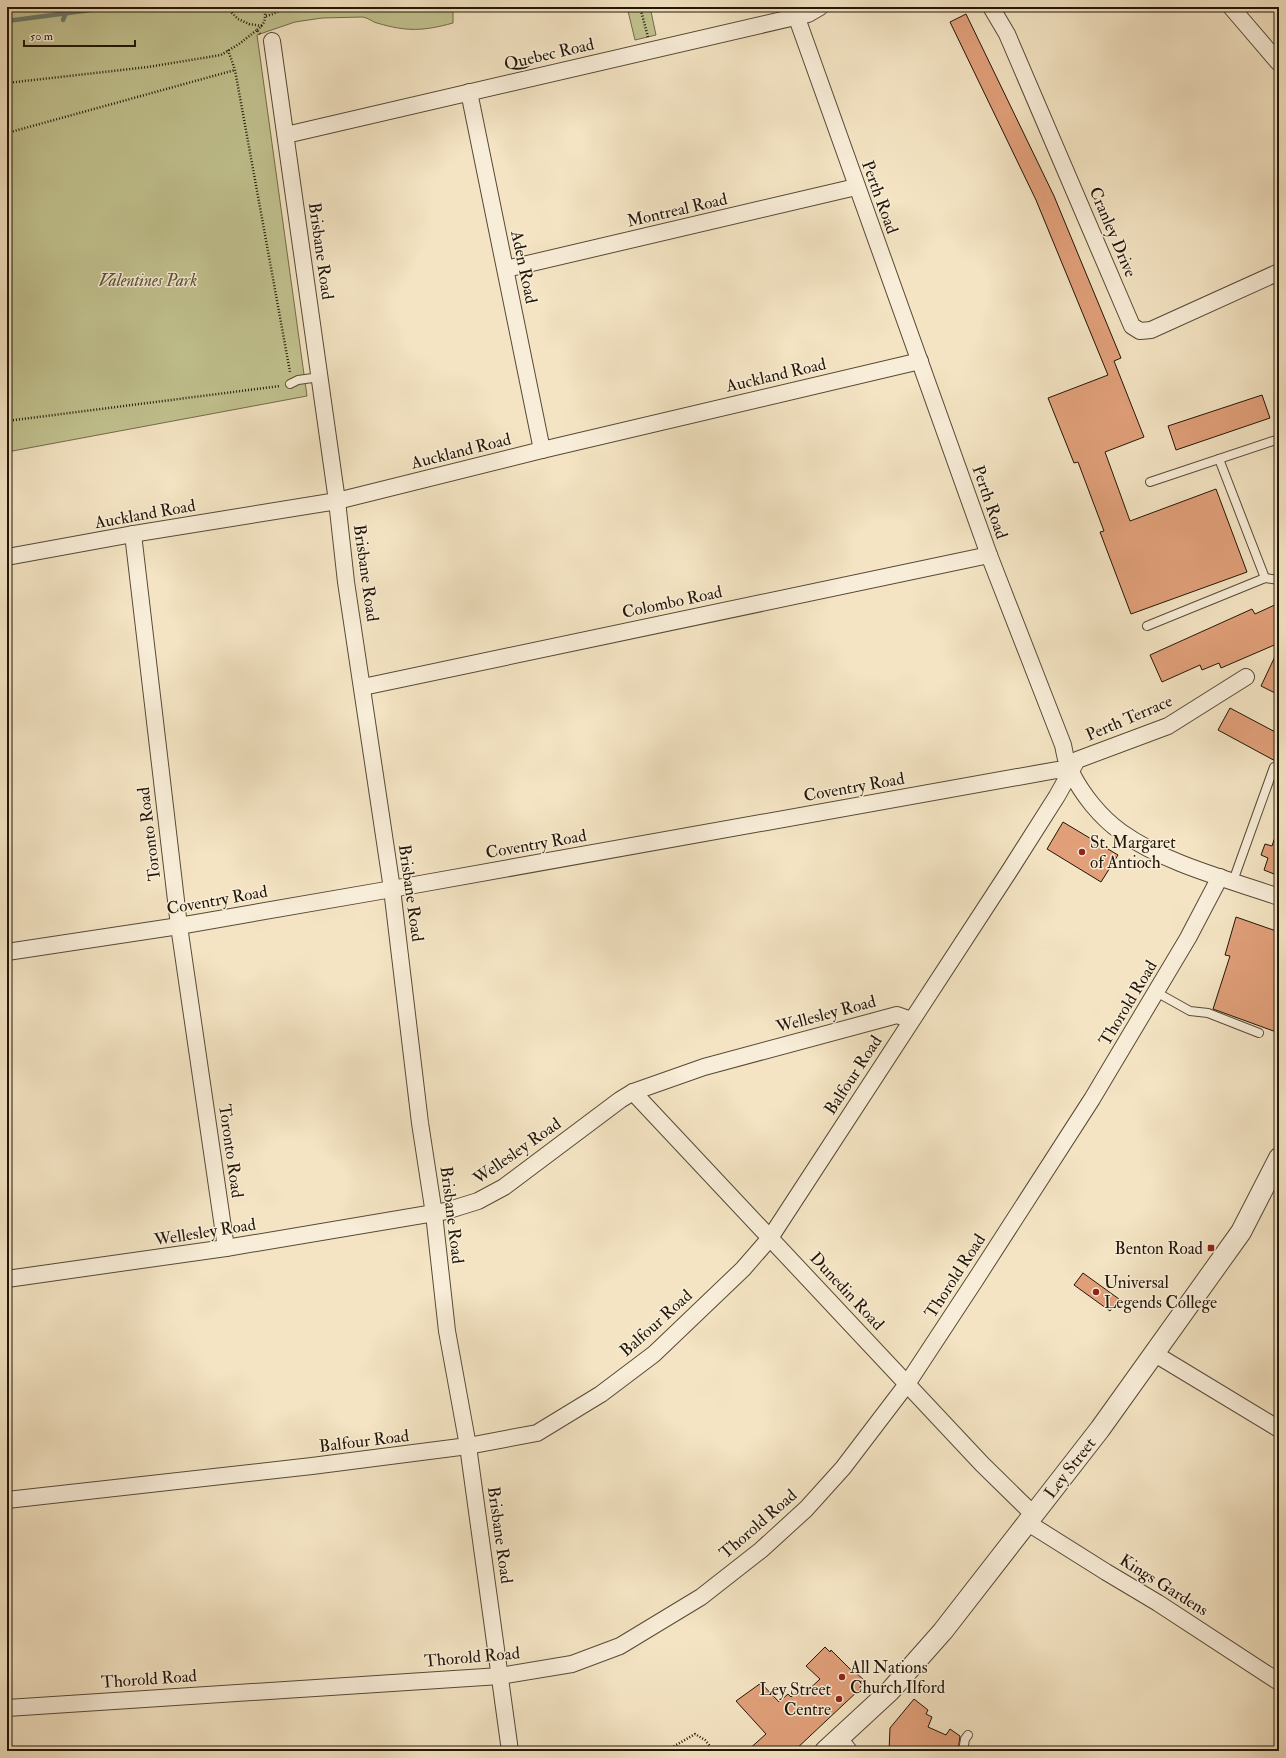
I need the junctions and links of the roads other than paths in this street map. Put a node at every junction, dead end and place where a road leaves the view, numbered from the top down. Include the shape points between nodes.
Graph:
1 (820, 7) edge
2 (991, 7) edge
3 (1231, 7) edge
4 (795, 12) edge
5 (272, 41) road end
6 (1279, 63) edge
7 (469, 92) junction
8 (286, 135) junction
9 (856, 186) junction
10 (506, 270) junction
11 (1279, 272) edge
12 (920, 361) junction
13 (320, 377) junction
14 (290, 384) road end
15 (1279, 441) edge
16 (542, 450) junction
17 (1219, 459) junction
18 (1150, 482) dead end
19 (337, 501) junction
20 (133, 534) junction
21 (989, 555) junction
22 (7, 557) edge
23 (1265, 578) junction
24 (1279, 580) edge
25 (1147, 626) dead end
26 (1246, 677) dead end
27 (363, 687) junction
28 (1274, 767) dead end
29 (1070, 770) junction
30 (1226, 879) junction
31 (392, 890) junction
32 (1279, 897) edge
33 (179, 926) junction
34 (7, 952) edge
35 (1156, 992) junction
36 (911, 1020) junction
37 (1260, 1033) dead end
38 (633, 1092) junction
39 (1279, 1158) edge
40 (434, 1214) junction
41 (770, 1238) junction
42 (226, 1248) junction
43 (7, 1279) edge
44 (1155, 1354) junction
45 (907, 1384) junction
46 (1279, 1429) edge
47 (468, 1446) junction
48 (7, 1500) edge
49 (1031, 1519) junction
50 (500, 1676) junction
51 (1279, 1682) edge
52 (7, 1708) edge
53 (968, 1736) dead end
54 (838, 1747) edge
55 (510, 1751) edge
56 (963, 1751) edge

1 - 4 street, Quebec Road via 808,14
2 - 11 street, Cranley Drive via 1007,34 1132,326 1140,331 1151,330
3 - 6 street
4 - 7 street, Quebec Road via 651,51
4 - 9 street, Perth Road
5 - 8 street, Brisbane Road
7 - 8 street, Quebec Road
7 - 10 street, Aden Road
8 - 13 street, Brisbane Road
9 - 10 street, Montreal Road
9 - 12 street, Perth Road
10 - 16 street, Aden Road
12 - 16 street, Auckland Road
12 - 21 street, Perth Road
13 - 14 lane via 298,380
13 - 19 street, Brisbane Road
15 - 17 lane
16 - 19 street, Auckland Road
17 - 18 lane
17 - 23 lane
19 - 20 street, Auckland Road
19 - 27 street, Brisbane Road via 346,582
20 - 22 street, Auckland Road
20 - 33 street, Toronto Road
21 - 27 street, Colombo Road
21 - 29 street, Perth Road via 1063,745
23 - 24 lane
23 - 25 lane
26 - 29 street, Perth Terrace via 1168,726 1085,756 1077,760
27 - 31 street, Brisbane Road
28 - 30 lane
29 - 30 street, Perth Road via 1093,806 1120,832 1164,856
29 - 31 street, Coventry Road via 1057,770
29 - 36 street, Balfour Road via 1057,796
30 - 32 street, Perth Road
30 - 35 street, Thorold Road
31 - 33 street, Coventry Road
31 - 40 street, Brisbane Road via 420,1123
33 - 34 street, Coventry Road
33 - 42 street, Toronto Road
35 - 37 lane via 1190,1012 1208,1013
35 - 45 street, Thorold Road via 1092,1098
36 - 38 street, Wellesley Road via 897,1015 704,1067
36 - 41 street, Balfour Road
38 - 40 street, Wellesley Road via 504,1187 478,1201
38 - 41 street, Dunedin Road
39 - 44 street, Ley Street via 1241,1232
40 - 42 street, Wellesley Road
40 - 47 street, Brisbane Road via 447,1331
41 - 45 street, Dunedin Road
41 - 47 street, Balfour Road via 742,1269 654,1354 600,1394 537,1433
42 - 43 street, Wellesley Road
44 - 46 street
44 - 49 street, Ley Street
45 - 49 street, Dunedin Road
45 - 50 street, Thorold Road via 842,1468 806,1509 761,1550 701,1597 620,1646 572,1664
47 - 48 street, Balfour Road
47 - 50 street, Brisbane Road
49 - 51 street, Kings Gardens via 1106,1572 1158,1602
49 - 54 street, Ley Street via 943,1631
50 - 52 street, Thorold Road
50 - 55 street, Brisbane Road
53 - 56 lane

